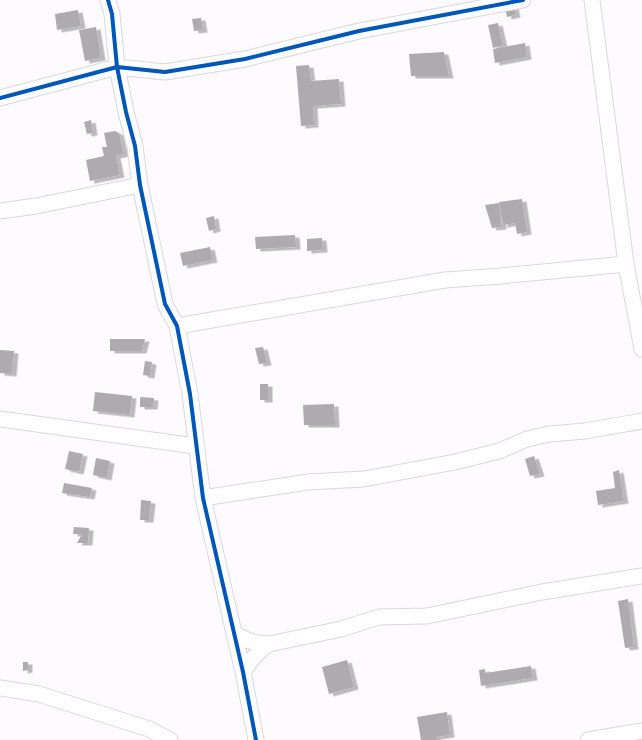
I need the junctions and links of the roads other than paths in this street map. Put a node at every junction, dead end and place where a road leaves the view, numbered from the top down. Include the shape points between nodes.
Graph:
1 (108, 0) edge
2 (523, 0) edge
3 (592, 0) edge
4 (117, 67) junction
5 (0, 98) edge
6 (140, 185) junction
7 (0, 211) edge
8 (626, 264) junction
9 (177, 326) junction
10 (642, 349) edge
11 (0, 419) edge
12 (642, 421) edge
13 (195, 446) junction
14 (202, 498) junction
15 (642, 576) edge
16 (234, 633) junction
17 (270, 644) junction
18 (243, 672) junction
19 (0, 688) edge
20 (642, 731) edge
21 (170, 740) edge
22 (256, 740) edge
23 (588, 740) edge

1 - 4 street via 112,14
2 - 4 street via 359,31 245,59 187,69 165,72
3 - 8 street
4 - 5 street
4 - 6 street via 135,146
6 - 7 street
6 - 9 street via 165,304
8 - 9 street via 445,280
8 - 10 street
9 - 13 street via 190,394
11 - 13 street
12 - 14 street via 585,431 549,434 527,439 499,451 455,462 364,479 308,482
13 - 14 street
14 - 16 street
15 - 17 street via 542,592 427,616 379,617 341,629
16 - 17 street via 247,640
16 - 18 street
17 - 18 street via 255,654
18 - 22 street
19 - 21 street via 39,694 149,729
20 - 23 street

